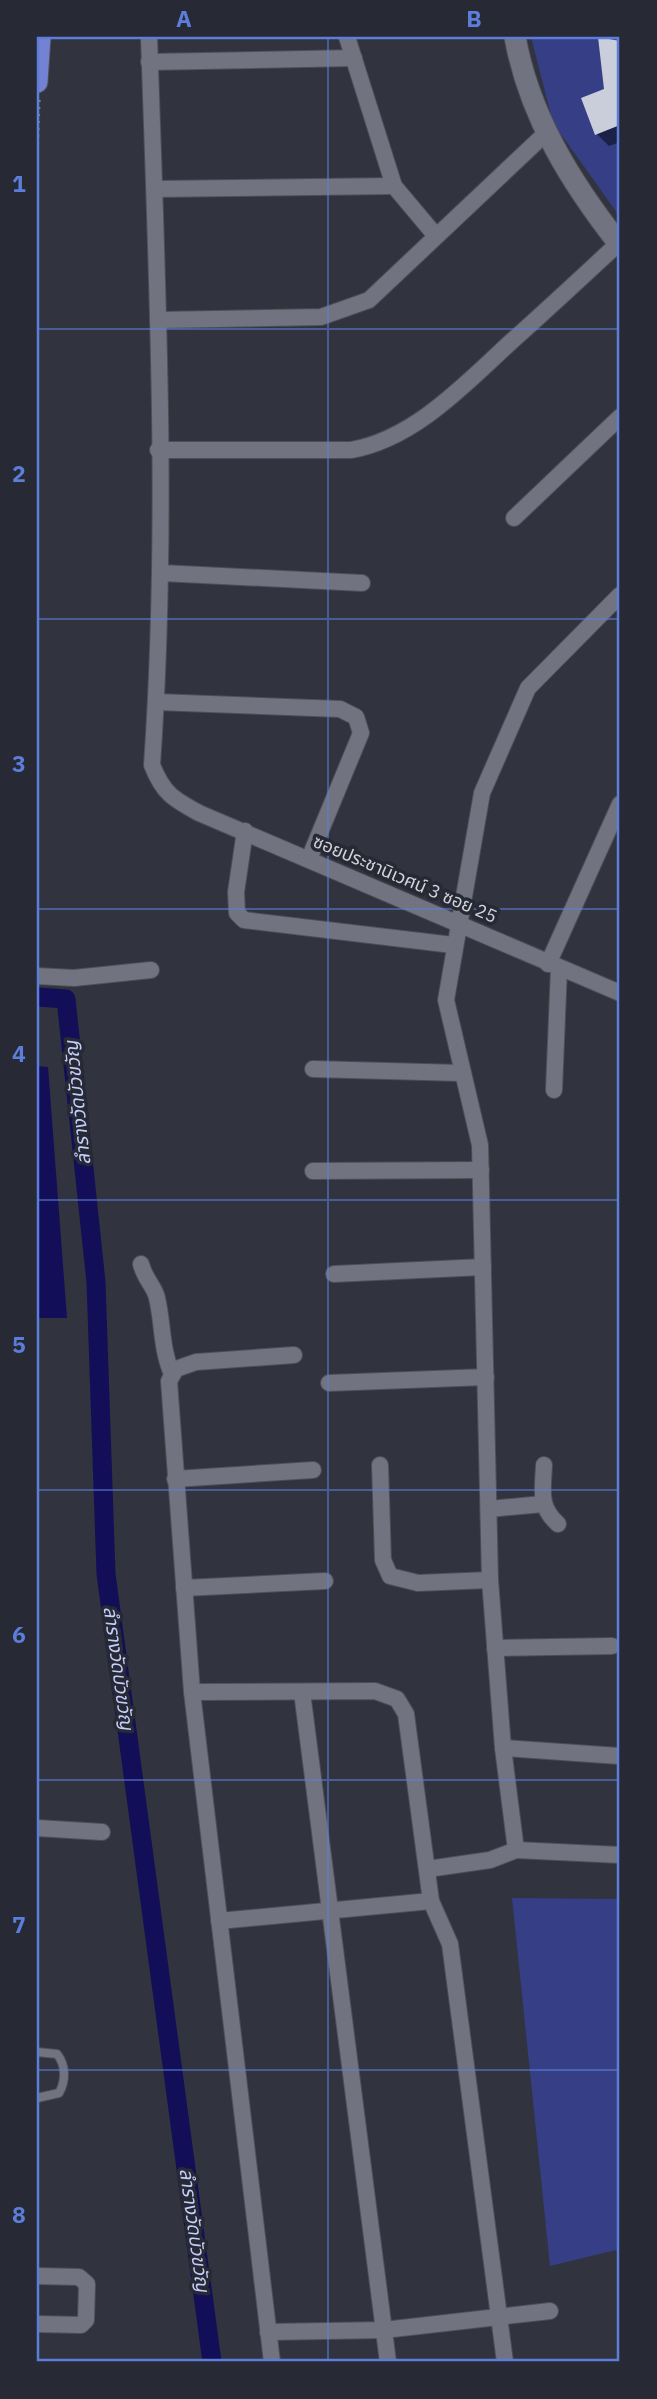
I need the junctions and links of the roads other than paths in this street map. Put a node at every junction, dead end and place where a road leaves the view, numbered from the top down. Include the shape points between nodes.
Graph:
1 (40, 37) edge
2 (149, 37) edge
3 (347, 37) edge
4 (515, 37) edge
5 (354, 58) junction
6 (149, 62) junction
7 (37, 82) edge
8 (545, 133) junction
9 (394, 186) junction
10 (156, 189) junction
11 (436, 236) junction
12 (620, 244) edge
13 (158, 320) junction
14 (620, 417) edge
15 (158, 450) junction
16 (514, 518) dead end
17 (162, 573) junction
18 (362, 583) dead end
19 (620, 595) edge
20 (157, 702) junction
21 (620, 804) edge
22 (244, 831) junction
23 (309, 859) junction
24 (459, 921) junction
25 (453, 945) junction
26 (554, 966) junction
27 (151, 970) dead end
28 (37, 976) edge
29 (620, 993) edge
30 (313, 1069) dead end
31 (461, 1073) junction
32 (554, 1090) dead end
33 (481, 1170) junction
34 (313, 1171) dead end
35 (141, 1264) dead end
36 (483, 1267) junction
37 (334, 1273) dead end
38 (295, 1355) dead end
39 (173, 1374) junction
40 (486, 1377) junction
41 (329, 1383) dead end
42 (380, 1465) dead end
43 (544, 1465) dead end
44 (313, 1471) dead end
45 (175, 1479) junction
46 (543, 1504) junction
47 (489, 1509) junction
48 (558, 1524) dead end
49 (490, 1580) junction
50 (325, 1581) dead end
51 (184, 1588) junction
52 (612, 1646) dead end
53 (495, 1648) junction
54 (192, 1692) junction
55 (302, 1692) junction
56 (503, 1748) junction
57 (619, 1756) edge
58 (37, 1828) edge
59 (103, 1832) dead end
60 (516, 1850) junction
61 (620, 1855) edge
62 (428, 1869) junction
63 (431, 1901) junction
64 (330, 1910) junction
65 (219, 1921) junction
66 (37, 2052) edge
67 (37, 2098) edge
68 (37, 2276) edge
69 (550, 2311) dead end
70 (499, 2319) junction
71 (37, 2324) edge
72 (384, 2330) junction
73 (268, 2332) junction
74 (272, 2362) edge
75 (388, 2362) edge
76 (505, 2362) edge

1 - 7 highway
2 - 6 street
3 - 5 street
4 - 8 street via 521,71
5 - 6 street
5 - 9 street
6 - 10 street
8 - 11 street
8 - 12 street
9 - 10 street
9 - 11 street
10 - 13 street
11 - 13 street via 369,300 348,310 321,317
12 - 15 street via 461,388 419,421 374,446 351,450
13 - 15 street
14 - 16 street
15 - 17 street
17 - 18 street
17 - 20 street
19 - 24 street via 528,688 482,793
20 - 22 street, ซอยประชานิเวศน์ 3 ซอย 25 via 152,765 161,786 176,801
20 - 23 street via 340,709 356,717 361,733
21 - 26 street
22 - 23 street, ซอยประชานิเวศน์ 3 ซอย 25
22 - 25 street via 236,901 237,914 244,920
23 - 24 street, ซอยประชานิเวศน์ 3 ซอย 25
24 - 25 street
24 - 26 street, ซอยประชานิเวศน์ 3 ซอย 25
25 - 31 street via 446,1000
26 - 29 street, ซอยประชานิเวศน์ 3 ซอย 25
26 - 32 street
27 - 28 street via 74,978
30 - 31 street
31 - 33 street via 477,1129
33 - 34 street
33 - 36 street
35 - 39 street via 146,1283 157,1298
36 - 37 street
36 - 40 street
38 - 39 street via 196,1362
39 - 45 street via 169,1381
40 - 41 street
40 - 47 street
42 - 49 street via 383,1560 390,1576 418,1583
43 - 46 street
44 - 45 street
45 - 51 street
46 - 47 street
46 - 48 street
47 - 49 street
49 - 53 street
50 - 51 street
51 - 54 street
52 - 53 street
53 - 56 street
54 - 55 street
54 - 65 street
55 - 62 street via 375,1691 397,1699 411,1737
55 - 64 street
56 - 57 street
56 - 60 street
58 - 59 street
60 - 61 street
60 - 62 street via 490,1860
62 - 63 street
63 - 64 street
63 - 70 street via 450,1944
64 - 65 street
64 - 72 street
65 - 73 street
66 - 67 lane via 57,2054 64,2075 59,2093
68 - 71 street via 79,2277 87,2284 86,2320 80,2325
69 - 70 street
70 - 72 street
70 - 76 street
72 - 73 street
72 - 75 street
73 - 74 street

